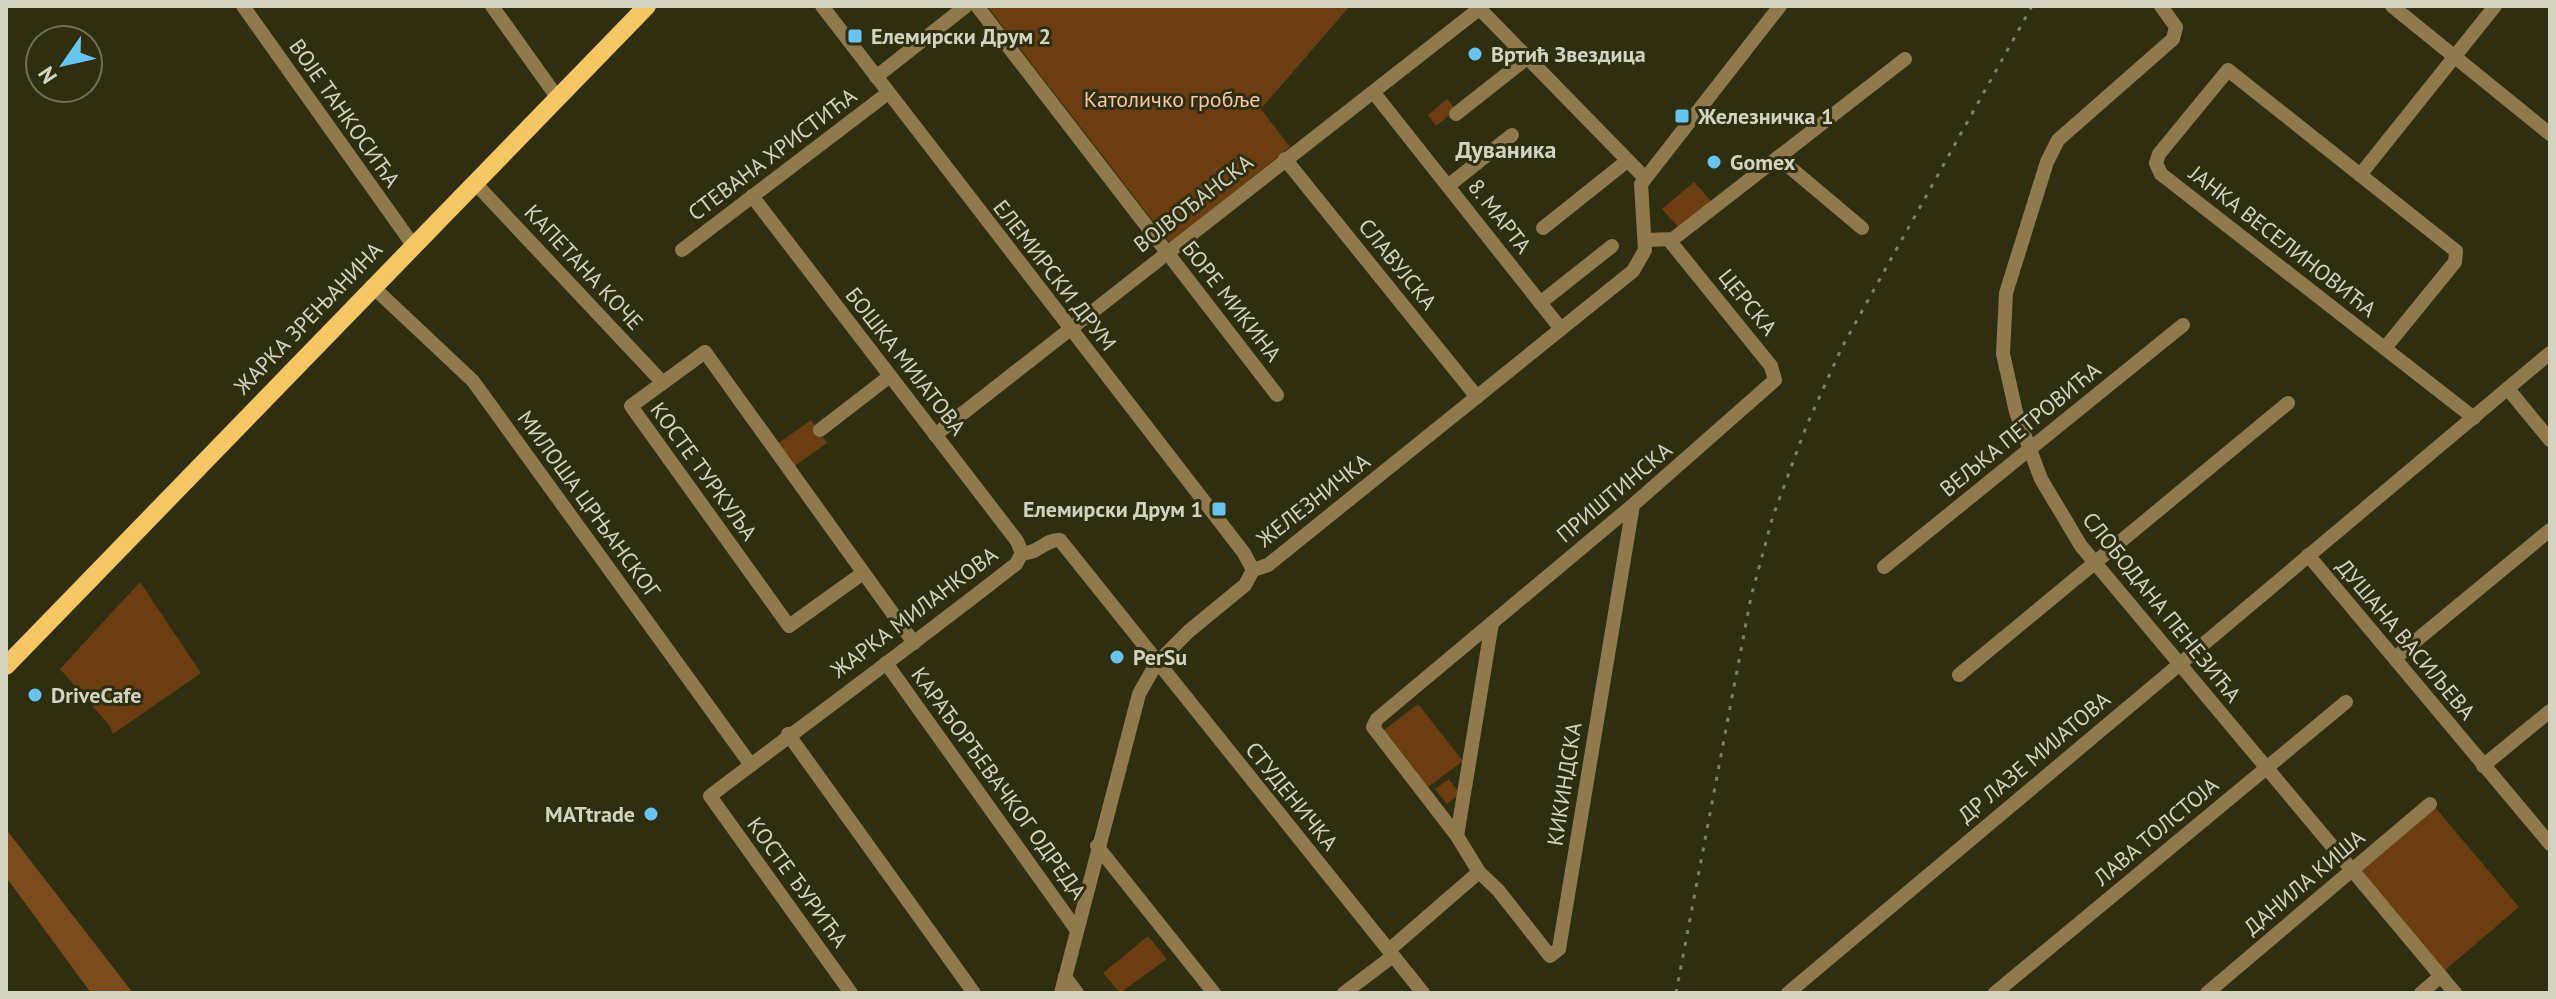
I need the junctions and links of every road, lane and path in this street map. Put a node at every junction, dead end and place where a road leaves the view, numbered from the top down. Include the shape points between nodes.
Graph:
1 (243, 6) edge
2 (492, 6) edge
3 (647, 6) edge
4 (822, 6) edge
5 (966, 6) edge
6 (977, 6) edge
7 (1780, 6) edge
8 (2161, 6) edge
9 (2392, 6) edge
10 (2495, 6) edge
11 (1478, 7) edge
12 (2455, 57) junction
13 (1527, 58) junction
14 (1905, 59) dead end
15 (876, 77) junction
16 (888, 93) junction
17 (1374, 93) junction
18 (557, 97) junction
19 (1456, 114) dead end
20 (2550, 134) edge
21 (1512, 135) dead end
22 (1285, 159) junction
23 (1780, 159) junction
24 (1627, 161) junction
25 (2360, 175) junction
26 (1645, 178) junction
27 (474, 182) junction
28 (1448, 186) junction
29 (752, 196) junction
30 (1543, 228) dead end
31 (1862, 228) dead end
32 (1645, 240) junction
33 (1669, 240) junction
34 (413, 245) junction
35 (1612, 246) dead end
36 (682, 250) dead end
37 (1166, 252) junction
38 (372, 286) junction
39 (1540, 303) junction
40 (2183, 325) dead end
41 (1069, 329) junction
42 (1561, 329) junction
43 (2385, 348) junction
44 (2550, 353) edge
45 (890, 376) junction
46 (663, 383) junction
47 (2508, 389) junction
48 (1763, 394) joint
49 (1277, 395) dead end
50 (1477, 397) junction
51 (2288, 403) dead end
52 (2474, 418) junction
53 (820, 430) dead end
54 (935, 435) junction
55 (2550, 440) edge
56 (2029, 450) junction
57 (1633, 505) junction
58 (2550, 530) edge
59 (1022, 553) junction
60 (2308, 555) junction
61 (2094, 563) junction
62 (1884, 567) dead end
63 (1253, 570) junction
64 (863, 573) junction
65 (1492, 623) junction
66 (914, 643) junction
67 (2395, 658) junction
68 (886, 663) junction
69 (2179, 663) junction
70 (1156, 664) junction
71 (6, 666) edge
72 (1959, 675) dead end
73 (2346, 702) dead end
74 (2550, 711) edge
75 (788, 734) junction
76 (751, 765) junction
77 (2483, 766) junction
78 (2266, 769) junction
79 (710, 796) joint
80 (2430, 804) dead end
81 (1457, 836) junction
82 (2550, 844) edge
83 (1097, 846) junction
84 (2352, 870) junction
85 (1479, 872) junction
86 (1076, 929) junction
87 (1391, 953) junction
88 (2441, 976) junction
89 (1065, 977) junction
90 (851, 993) edge
91 (974, 993) edge
92 (1061, 993) edge
93 (1077, 993) edge
94 (1214, 993) edge
95 (1344, 993) edge
96 (1423, 993) edge
97 (1788, 993) edge
98 (1995, 993) edge
99 (2207, 993) edge
100 (2421, 993) edge
101 (2455, 993) edge

1 - 34 street, ВОЈЕ ТАНКОСИЋА
2 - 18 street
3 - 18 main road, ЖАРКА ЗРЕЊАНИНА
4 - 15 street, ЕЛЕМИРСКИ ДРУМ
5 - 15 street
6 - 37 street, БОРЕ МИКИНА
7 - 26 street
8 - 56 street, СЛОБОДАНА ПЕНЕЗИЋА via 2176,27 2173,39 2054,146 2006,293 2005,366
9 - 12 street
10 - 12 street
11 - 13 street
11 - 17 street, ВОЈВОЂАНСКА
12 - 20 street
12 - 25 street
13 - 19 street
13 - 24 street
14 - 23 street
15 - 16 street, ЕЛЕМИРСКИ ДРУМ
16 - 29 street, СТЕВАНА ХРИСТИЋА
16 - 41 street, ЕЛЕМИРСКИ ДРУМ
17 - 22 street, ВОЈВОЂАНСКА
17 - 28 street, 8. МАРТА
18 - 27 main road, ЖАРКА ЗРЕЊАНИНА
21 - 28 street
22 - 37 street, ВОЈВОЂАНСКА
22 - 50 street, СЛАВУЈСКА
23 - 31 street
23 - 33 street
24 - 26 street
24 - 30 street
25 - 43 street, ЈАНКА ВЕСЕЛИНОВИЋА via 2457,256
25 - 43 street, ЈАНКА ВЕСЕЛИНОВИЋА via 2228,70 2156,163 2161,174
26 - 32 street via 1640,196
27 - 34 main road, ЖАРКА ЗРЕЊАНИНА
27 - 46 street, КАПЕТАНА КОЧЕ
28 - 39 street, 8. МАРТА
29 - 36 street, СТЕВАНА ХРИСТИЋА
29 - 45 street, БОШКА МИЈАТОВА
32 - 33 street
32 - 42 street, ЖЕЛЕЗНИЧКА via 1633,271
33 - 48 street, ЦЕРСКА via 1771,366 1775,380
34 - 38 main road, ЖАРКА ЗРЕЊАНИНА
35 - 39 street
37 - 41 street, ВОЈВОЂАНСКА
37 - 49 street, БОРЕ МИКИНА
38 - 71 main road, ЖАРКА ЗРЕЊАНИНА
38 - 76 street, МИЛОША ЦРЊАНСКОГ via 473,381
39 - 42 street, 8. МАРТА
40 - 56 street, ВЕЉКА ПЕТРОВИЋА
41 - 54 street, ВОЈВОЂАНСКА
41 - 63 street, ЕЛЕМИРСКИ ДРУМ
42 - 50 street, ЖЕЛЕЗНИЧКА
43 - 52 street, ЈАНКА ВЕСЕЛИНОВИЋА
44 - 47 street, ДУШАНА ВАСИЉЕВА
45 - 53 street
45 - 54 street, БОШКА МИЈАТОВА
46 - 64 street, КОСТЕ ТУРКУЉА via 705,352
46 - 64 street, КОСТЕ ТУРКУЉА via 631,406 789,626
47 - 52 street, ДУШАНА ВАСИЉЕВА
47 - 55 street
48 - 57 street, ПРИШТИНСКА
50 - 63 street, ЖЕЛЕЗНИЧКА via 1268,565
51 - 61 street
52 - 60 street, ДУШАНА ВАСИЉЕВА
54 - 59 street, БОШКА МИЈАТОВА
56 - 61 street, СЛОБОДАНА ПЕНЕЗИЋА via 2060,516
56 - 62 street, ВЕЉКА ПЕТРОВИЋА
57 - 65 street, ПРИШТИНСКА
57 - 85 street, КИКИНДСКА via 1557,953 1548,955
58 - 67 street
59 - 66 street, ЖАРКА МИЛАНКОВА via 1016,564
59 - 70 street, ЖАРКА МИЛАНКОВА via 1060,540
60 - 67 street, ДУШАНА ВАСИЉЕВА
60 - 69 street, ДР ЛАЗЕ МИЈАТОВА
61 - 69 street, СЛОБОДАНА ПЕНЕЗИЋА
61 - 72 street
63 - 70 street, ЖЕЛЕЗНИЧКА via 1245,585
64 - 66 street, КОСТЕ ТУРКУЉА
65 - 81 street
65 - 81 street, ПРИШТИНСКА via 1373,727
66 - 68 street, ЖАРКА МИЛАНКОВА
67 - 77 street, ДУШАНА ВАСИЉЕВА
68 - 75 street, ЖАРКА МИЛАНКОВА
68 - 86 street, КАРАЂОРЂЕВАЧКОГ ОДРЕДА
69 - 78 street, СЛОБОДАНА ПЕНЕЗИЋА
69 - 97 street, ДР ЛАЗЕ МИЈАТОВА
70 - 83 street, ЖЕЛЕЗНИЧКА via 1131,715
70 - 87 street, СТУДЕНИЧКА
73 - 78 street, ЛАВА ТОЛСТОЈА
74 - 77 street
75 - 76 street, ЖАРКА МИЛАНКОВА
75 - 91 street
76 - 79 street, ЖАРКА МИЛАНКОВА
77 - 82 street, ДУШАНА ВАСИЉЕВА
78 - 84 street, СЛОБОДАНА ПЕНЕЗИЋА
78 - 98 street, ЛАВА ТОЛСТОЈА
79 - 90 street, КОСТЕ ЂУРИЋА
80 - 84 street, ДАНИЛА КИША
81 - 85 street, ПРИШТИНСКА
83 - 86 street, ЖЕЛЕЗНИЧКА
83 - 94 street
84 - 88 street, СЛОБОДАНА ПЕНЕЗИЋА
84 - 99 street, ДАНИЛА КИША
85 - 87 street
86 - 89 street, ЖЕЛЕЗНИЧКА
87 - 95 street
87 - 96 street, СТУДЕНИЧКА
88 - 100 street
88 - 101 street, СЛОБОДАНА ПЕНЕЗИЋА
89 - 92 street, ЖЕЛЕЗНИЧКА
89 - 93 street

